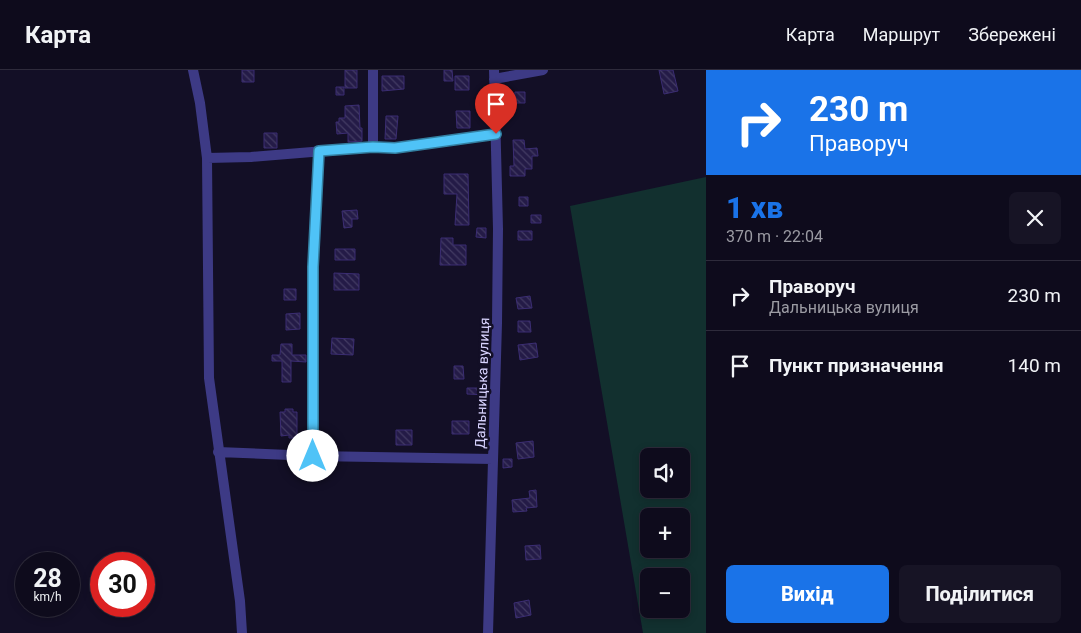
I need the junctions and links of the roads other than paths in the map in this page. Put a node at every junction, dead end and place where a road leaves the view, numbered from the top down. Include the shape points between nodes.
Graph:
1 (193, 70) edge
2 (373, 70) edge
3 (543, 70) edge
4 (494, 74) edge
5 (496, 134) junction
6 (373, 147) junction
7 (319, 151) junction
8 (207, 158) junction
9 (218, 452) junction
10 (313, 456) junction
11 (493, 459) junction
12 (242, 633) edge
13 (488, 633) edge

1 - 8 street
2 - 6 street
3 - 4 street
4 - 5 street, Дальницька вулиця
5 - 6 street via 395,148
5 - 11 street, Дальницька вулиця via 497,323
6 - 7 street
7 - 8 street
7 - 10 street via 313,267
8 - 9 street via 209,378
9 - 10 street
9 - 12 street
10 - 11 street
11 - 13 street, Дальницька вулиця

